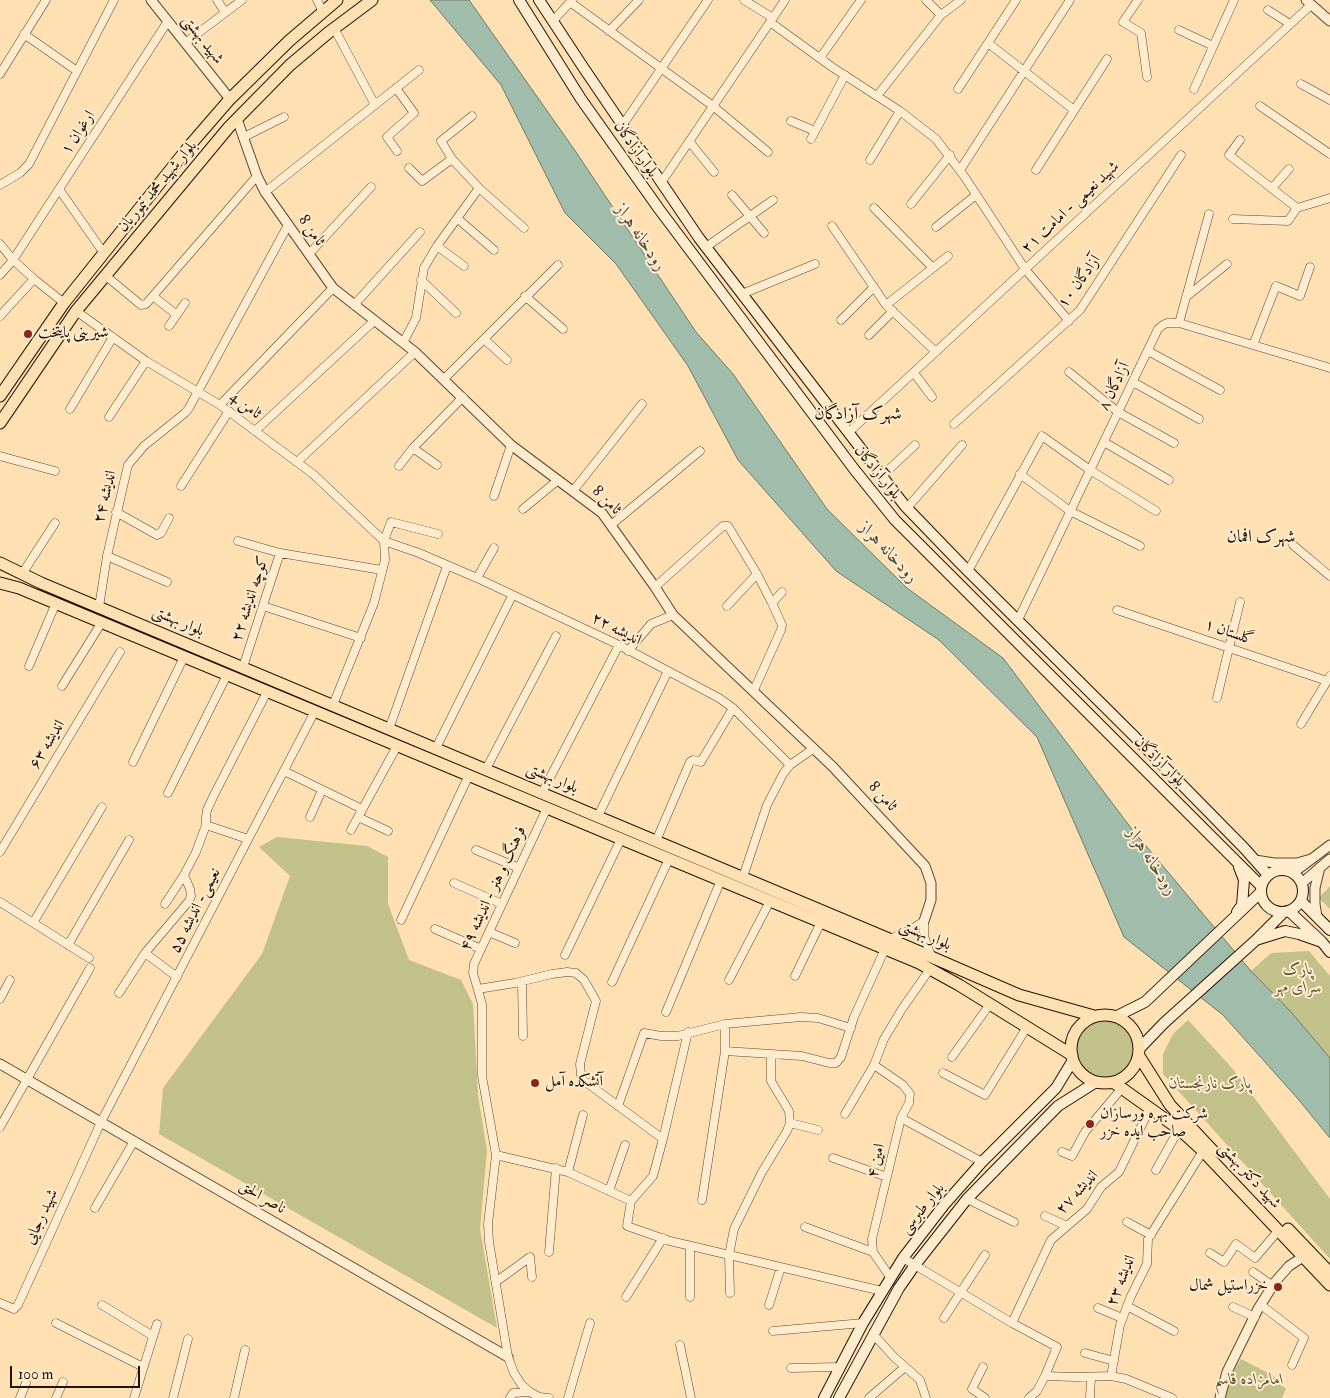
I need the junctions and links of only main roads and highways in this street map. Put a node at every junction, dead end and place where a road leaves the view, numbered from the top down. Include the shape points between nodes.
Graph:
1 (337, 0) edge
2 (372, 0) edge
3 (518, 0) edge
4 (539, 0) edge
5 (323, 12) junction
6 (311, 22) junction
7 (334, 28) junction
8 (321, 39) junction
9 (583, 67) junction
10 (568, 79) junction
11 (132, 216) junction
12 (145, 227) junction
13 (112, 241) junction
14 (124, 253) junction
15 (0, 396) edge
16 (0, 423) edge
17 (1, 564) edge
18 (0, 583) edge
19 (1110, 712) junction
20 (1100, 725) junction
21 (1130, 731) junction
22 (1118, 743) junction
23 (474, 764) junction
24 (486, 770) junction
25 (469, 775) junction
26 (481, 781) junction
27 (1238, 862) junction
28 (1268, 875) junction
29 (1260, 890) junction
30 (1301, 901) junction
31 (1286, 912) junction
32 (1234, 918) junction
33 (1330, 930) edge
34 (1256, 940) junction
35 (1322, 942) junction
36 (888, 944) junction
37 (1330, 952) edge
38 (1094, 1016) junction
39 (1117, 1016) junction
40 (1139, 1052) junction
41 (1073, 1058) junction
42 (1096, 1082) junction
43 (1117, 1085) junction
44 (1330, 1273) edge
45 (1330, 1285) edge
46 (824, 1398) edge
47 (839, 1398) edge

1 - 5 main road, بلوار شهید محمد تیموریان
2 - 7 main road, بلوار شهید محمد تیموریان
3 - 10 main road, بلوار آزادگان
4 - 9 main road, بلوار آزادگان
5 - 6 main road, بلوار شهید محمد تیموریان
5 - 7 main road
6 - 8 main road
6 - 11 main road, بلوار شهید محمد تیموریان via 230,99
7 - 8 main road, بلوار شهید محمد تیموریان
8 - 12 main road, بلوار شهید محمد تیموریان via 290,65 237,119
9 - 10 main road
9 - 19 main road, بلوار آزادگان via 706,247 907,508
10 - 20 main road, بلوار آزادگان via 720,292 895,520
11 - 12 main road via 137,226
11 - 13 main road, بلوار شهید محمد تیموریان
12 - 14 main road, بلوار شهید محمد تیموریان
13 - 14 main road via 122,243
13 - 15 main road, بلوار شهید محمد تیموریان via 64,303
14 - 16 main road, بلوار شهید محمد تیموریان via 76,311
17 - 23 main road, بلوار بهشتی
18 - 25 main road, بلوار بهشتی via 56,603
19 - 20 main road
19 - 21 main road, بلوار آزادگان
20 - 22 main road, بلوار آزادگان
21 - 22 main road
21 - 28 main road, بلوار آزادگان
22 - 27 main road, بلوار آزادگان
23 - 24 main road, بلوار بهشتی
23 - 25 main road
24 - 26 main road
24 - 36 main road, بلوار بهشتی via 743,877
25 - 26 main road, بلوار بهشتی
26 - 36 main road, بلوار بهشتی via 821,922
27 - 29 main road, بلوار آزادگان
27 - 32 main road via 1244,880 1242,905
28 - 29 main road
28 - 30 main road via 1280,870 1293,873 1302,883
29 - 31 main road via 1268,908
29 - 32 main road
30 - 31 main road
30 - 33 main road
31 - 34 main road
31 - 35 main road
32 - 39 main road via 1144,1002
34 - 35 main road via 1285,931
34 - 40 main road via 1164,1023
35 - 37 main road
36 - 38 main road, بلوار بهشتی via 931,956 1019,995
36 - 41 main road, بلوار بهشتی
38 - 39 main road
38 - 41 main road via 1078,1028 1071,1046
39 - 40 main road via 1133,1029 1138,1038
40 - 43 main road via 1136,1065
40 - 44 main road, شهید دکتر بهشتی via 1170,1104
41 - 42 main road via 1082,1074
41 - 46 main road, بلوار طبرسی via 1056,1088 982,1162 903,1258 863,1323
42 - 43 main road
42 - 47 main road, بلوار طبرسی via 1058,1106 967,1199 900,1288
43 - 45 main road, شهید دکتر بهشتی via 1203,1151

